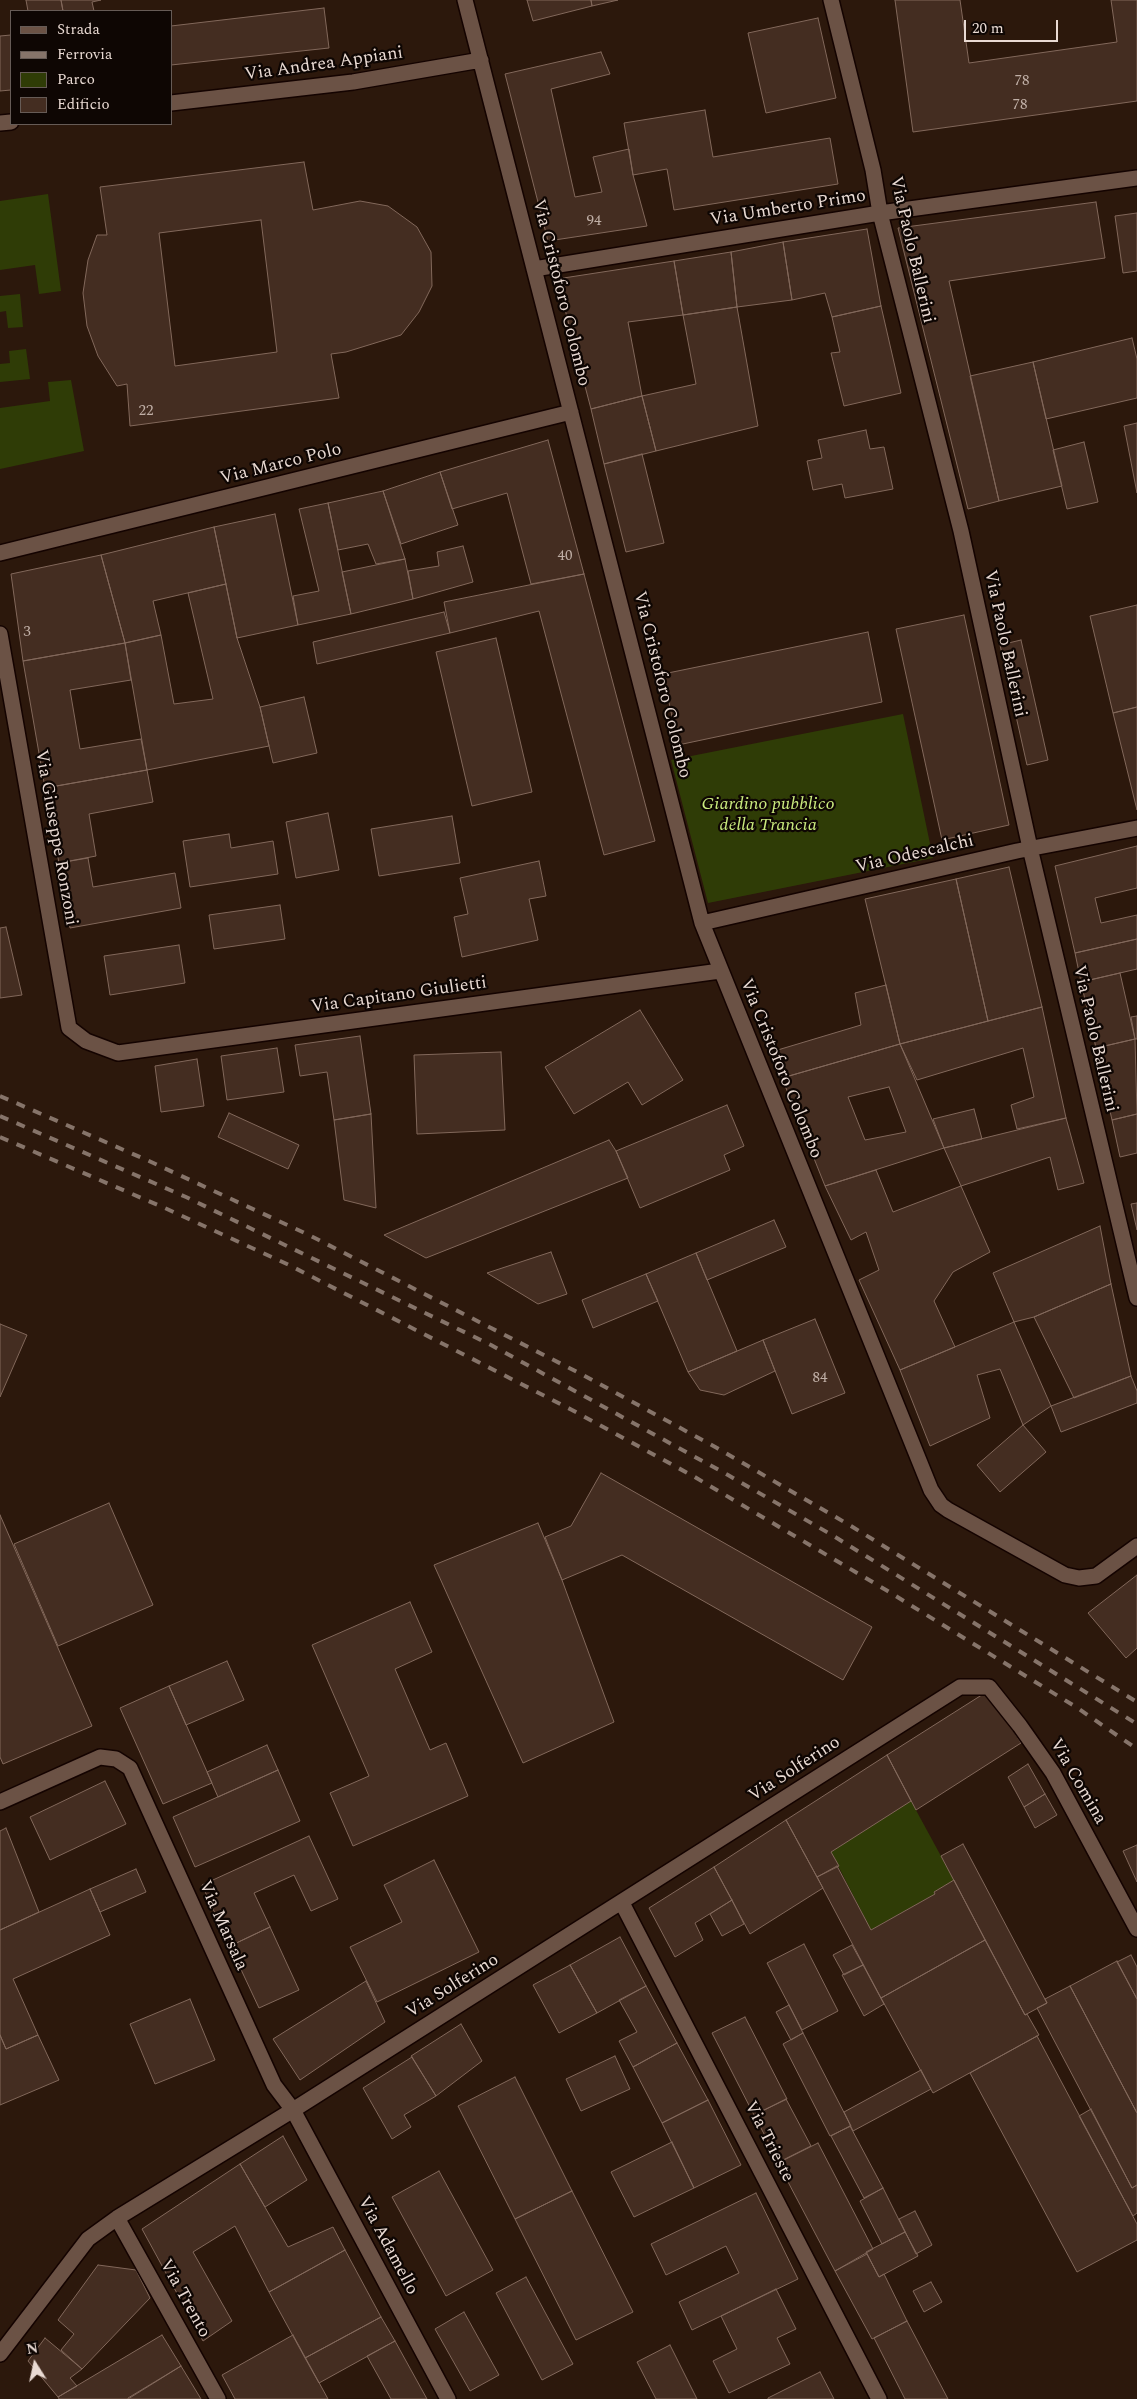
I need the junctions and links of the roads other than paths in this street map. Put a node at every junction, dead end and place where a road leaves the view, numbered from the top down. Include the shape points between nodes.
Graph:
1 (465, 0) edge
2 (831, 0) edge
3 (481, 60) junction
4 (172, 103) edge
5 (1137, 178) edge
6 (880, 213) junction
7 (534, 269) junction
8 (571, 412) junction
9 (0, 553) edge
10 (0, 634) edge
11 (1137, 828) edge
12 (1030, 848) junction
13 (702, 923) junction
14 (720, 971) junction
15 (86, 1041) joint
16 (1137, 1298) edge
17 (1137, 1546) edge
18 (960, 1688) joint
19 (0, 1802) edge
20 (622, 1903) junction
21 (1137, 1929) edge
22 (293, 2110) junction
23 (117, 2218) junction
24 (0, 2354) edge
25 (218, 2399) edge
26 (448, 2399) edge
27 (880, 2399) edge

1 - 3 street, Via Cristoforo Colombo
2 - 6 street, Via Paolo Ballerini via 873,170
3 - 4 street, Via Andrea Appiani via 353,82
3 - 7 street, Via Cristoforo Colombo
5 - 6 street, Via Umberto Primo
6 - 7 street, Via Umberto Primo
6 - 12 street, Via Paolo Ballerini via 961,531
7 - 8 street, Via Cristoforo Colombo
8 - 9 street, Via Marco Polo
8 - 13 street, Via Cristoforo Colombo
10 - 15 street, Via Giuseppe Ronzoni via 69,1028
11 - 12 street, Via Odescalchi
12 - 13 street, Via Odescalchi
12 - 16 street, Via Paolo Ballerini
13 - 14 street, Via Cristoforo Colombo
14 - 15 street, Via Capitano Giulietti via 118,1053
14 - 17 street, Via Cristoforo Colombo via 930,1490 948,1510 1065,1575 1079,1578 1096,1576
18 - 20 street, Via Solferino
18 - 21 street, Via Comina via 989,1686 1020,1726 1053,1773
19 - 22 street, Via Marsala via 100,1757 116,1760 130,1768 274,2085
20 - 22 street, Via Solferino
20 - 27 street, Via Trieste
22 - 23 street, Via Solferino
22 - 26 street, Via Adamello
23 - 24 street, Via Solferino via 88,2239
23 - 25 street, Via Trento

